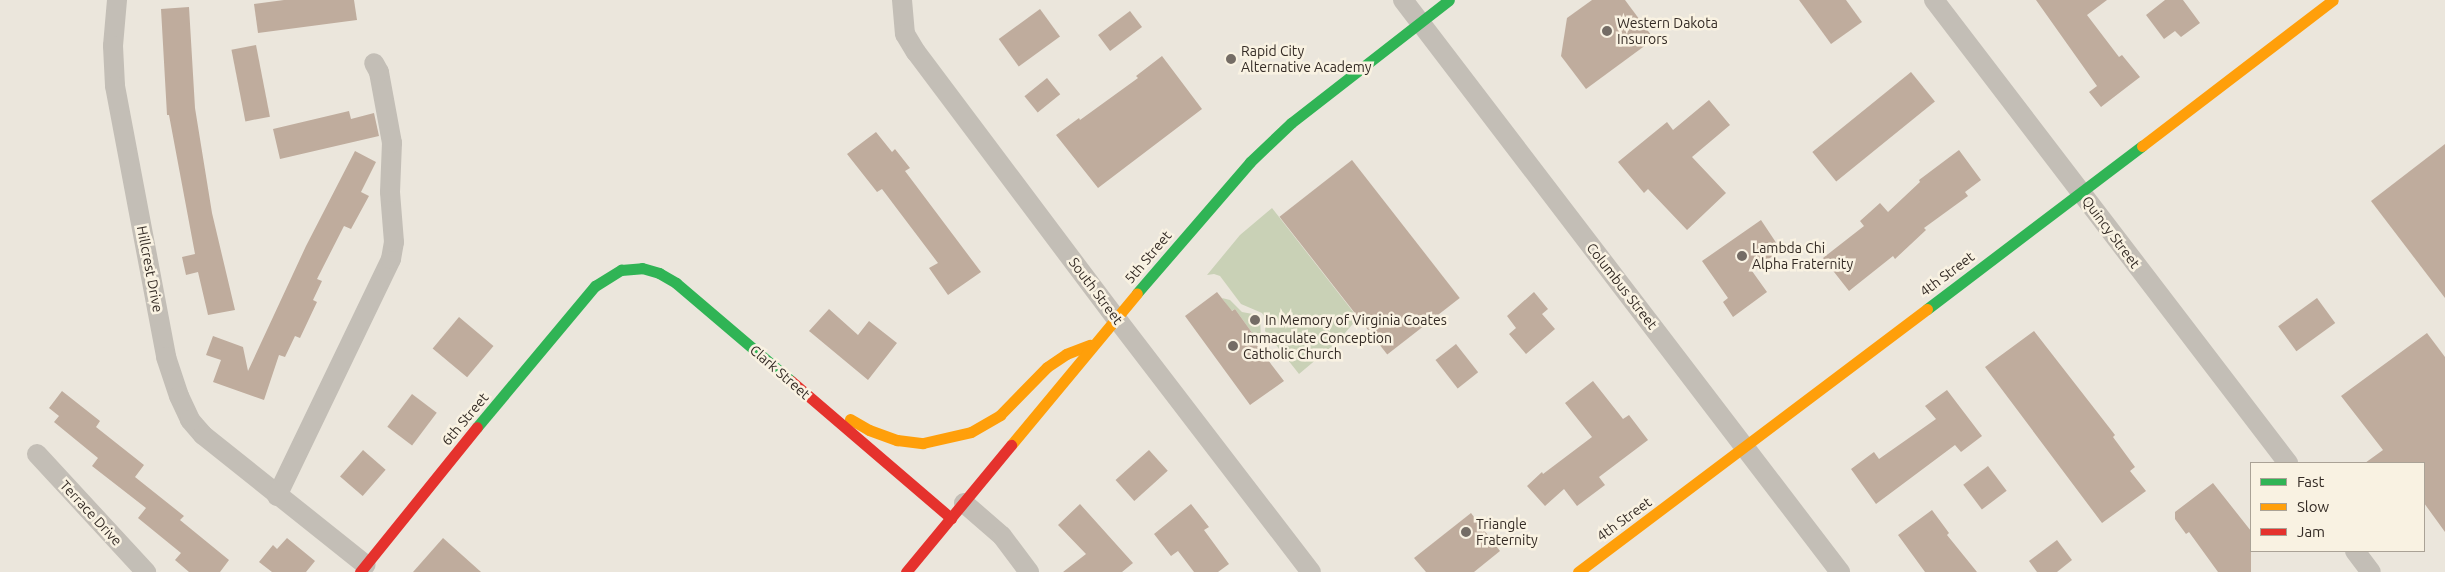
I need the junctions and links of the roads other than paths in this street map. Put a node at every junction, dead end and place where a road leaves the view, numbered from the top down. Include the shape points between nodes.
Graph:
1 (118, 0) edge
2 (902, 0) edge
3 (1403, 0) edge
4 (1449, 0) edge
5 (1934, 0) edge
6 (2333, 0) edge
7 (1420, 22) junction
8 (374, 63) dead end
9 (2080, 192) junction
10 (595, 286) joint
11 (1116, 318) junction
12 (1096, 342) junction
13 (807, 395) junction
14 (1746, 448) junction
15 (37, 454) dead end
16 (2287, 462) edge
17 (277, 496) junction
18 (964, 503) junction
19 (951, 518) junction
20 (2356, 552) edge
21 (363, 569) edge
22 (146, 572) edge
23 (906, 572) edge
24 (1029, 572) edge
25 (1312, 572) edge
26 (1578, 572) edge
27 (1840, 572) edge
28 (2371, 572) edge

1 - 17 street, Hillcrest Drive via 113,46 115,86 166,357 176,389 190,420 203,435
2 - 11 street, South Street via 905,34 916,52
3 - 7 street, Columbus Street
4 - 7 street, 5th Street
5 - 9 street, Quincy Street
6 - 9 street, 4th Street
7 - 11 street, 5th Street via 1267,145
7 - 14 street, Columbus Street
8 - 17 street via 379,72 392,143 392,259
9 - 14 street, 4th Street
9 - 16 street, Quincy Street
10 - 13 street, Clark Street via 621,270 642,268 659,272
10 - 21 street, 6th Street
11 - 12 street, 5th Street
11 - 25 street, South Street
12 - 13 street via 1066,354 1047,367 1000,415 971,432 947,439 923,443 897,440 869,430
12 - 18 street, 5th Street
13 - 19 street, Clark Street
14 - 26 street, 4th Street
14 - 27 street, Columbus Street
15 - 22 street, Terrace Drive
17 - 21 street, Hillcrest Drive
18 - 19 street, 5th Street
18 - 24 street via 1002,536
19 - 23 street, 5th Street
20 - 28 street

